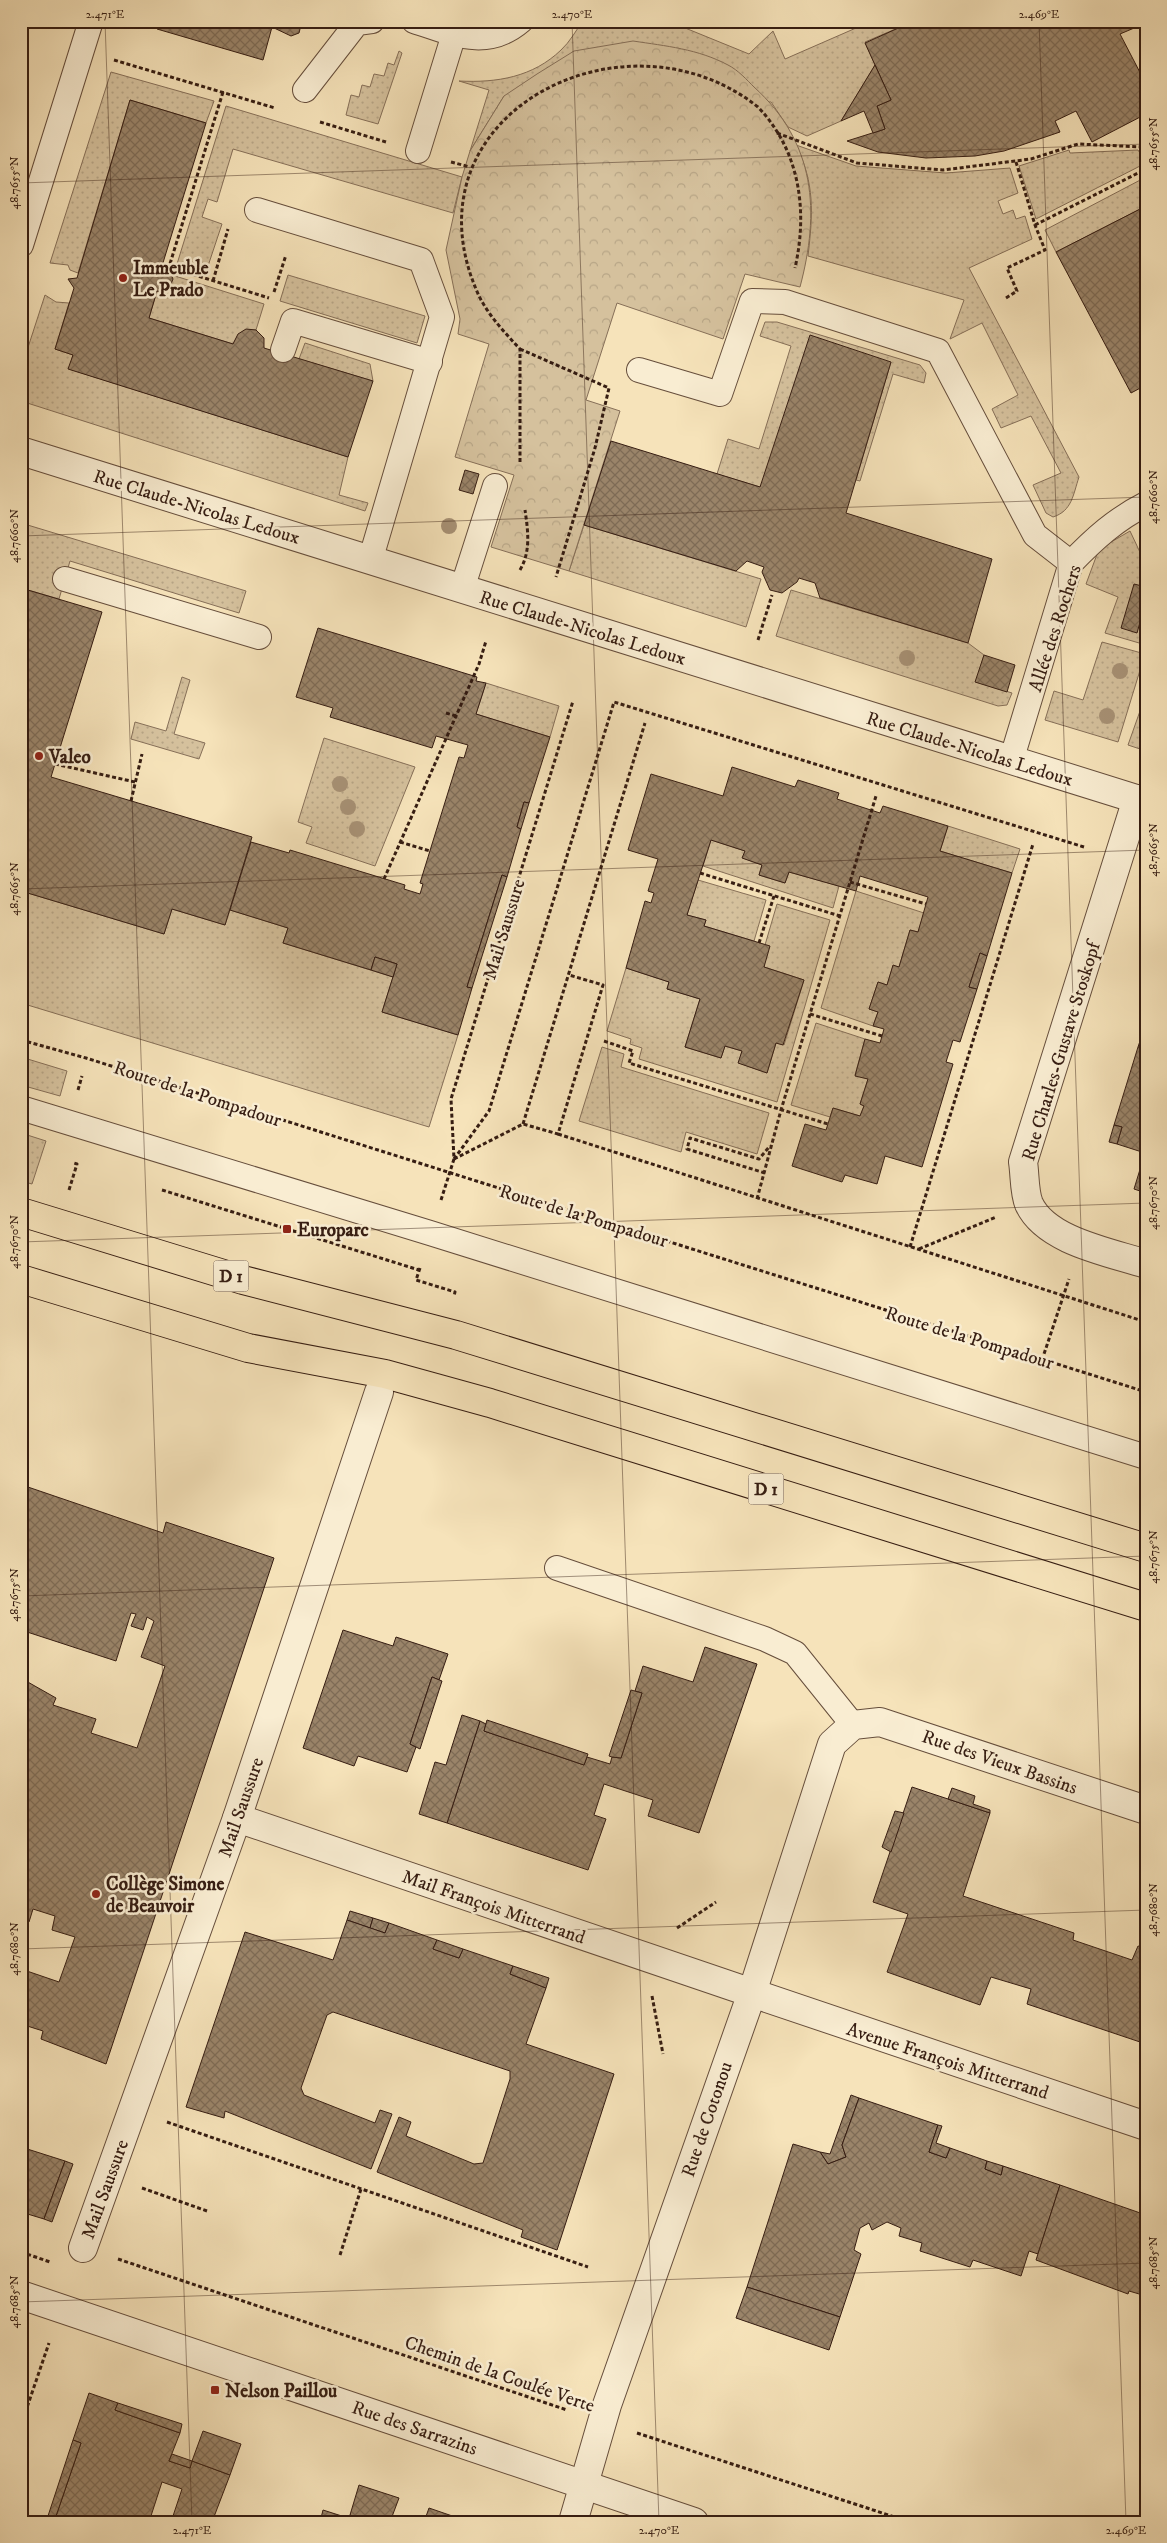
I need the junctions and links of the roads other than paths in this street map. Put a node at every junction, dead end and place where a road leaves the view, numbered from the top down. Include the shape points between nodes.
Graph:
1 (91, 21) edge
2 (372, 21) edge
3 (414, 21) edge
4 (521, 21) edge
5 (454, 34) junction
6 (305, 90) dead end
7 (418, 151) dead end
8 (257, 210) road end
9 (21, 245) edge
10 (283, 350) dead end
11 (430, 362) junction
12 (638, 370) dead end
13 (21, 451) edge
14 (494, 486) dead end
15 (1146, 504) edge
16 (370, 561) junction
17 (1071, 563) junction
18 (65, 579) dead end
19 (462, 589) junction
20 (259, 637) dead end
21 (1011, 761) junction
22 (1142, 801) edge
23 (21, 1108) edge
24 (21, 1212) edge
25 (1146, 1264) edge
26 (21, 1279) edge
27 (379, 1392) dead end
28 (1146, 1456) edge
29 (1146, 1548) edge
30 (557, 1568) dead end
31 (1146, 1607) edge
32 (854, 1725) junction
33 (1146, 1810) edge
34 (237, 1818) junction
35 (752, 1993) junction
36 (1146, 2126) edge
37 (82, 2248) road end
38 (21, 2295) edge
39 (582, 2484) junction
40 (573, 2522) edge
41 (694, 2522) edge

1 - 9 lane
2 - 6 lane via 357,24
3 - 5 lane
4 - 5 lane via 510,30 473,39
5 - 7 lane
8 - 11 lane via 421,260 442,316
10 - 11 lane via 293,321
11 - 16 lane
12 - 17 lane via 720,394 752,302 785,302 938,351 1035,535
13 - 16 street, Rue Claude-Nicolas Ledoux
14 - 19 lane
15 - 17 lane, Allée des Rochers via 1125,514
16 - 19 street, Rue Claude-Nicolas Ledoux
17 - 21 lane, Allée des Rochers
18 - 20 lane
19 - 21 street, Rue Claude-Nicolas Ledoux
21 - 22 street, Rue Claude-Nicolas Ledoux
22 - 25 street, Rue Charles-Gustave Stoskopf via 1023,1162 1029,1203 1047,1227 1082,1244
23 - 28 lane
24 - 29 main road, D 1 via 244,1280 456,1335
26 - 31 main road, D 1 via 248,1348 384,1374 490,1403
27 - 34 street, Mail Saussure
30 - 32 lane via 765,1639 795,1653
32 - 33 street, Rue des Vieux Bassins via 880,1722 903,1728
32 - 35 street, Rue de Cotonou via 832,1744
34 - 35 street, Mail François Mitterrand
34 - 37 street, Mail Saussure
35 - 36 street, Avenue François Mitterrand
35 - 39 street, Rue de Cotonou
38 - 39 street, Rue des Sarrazins
39 - 40 street, Rue de Cotonou
39 - 41 street, Rue des Sarrazins

